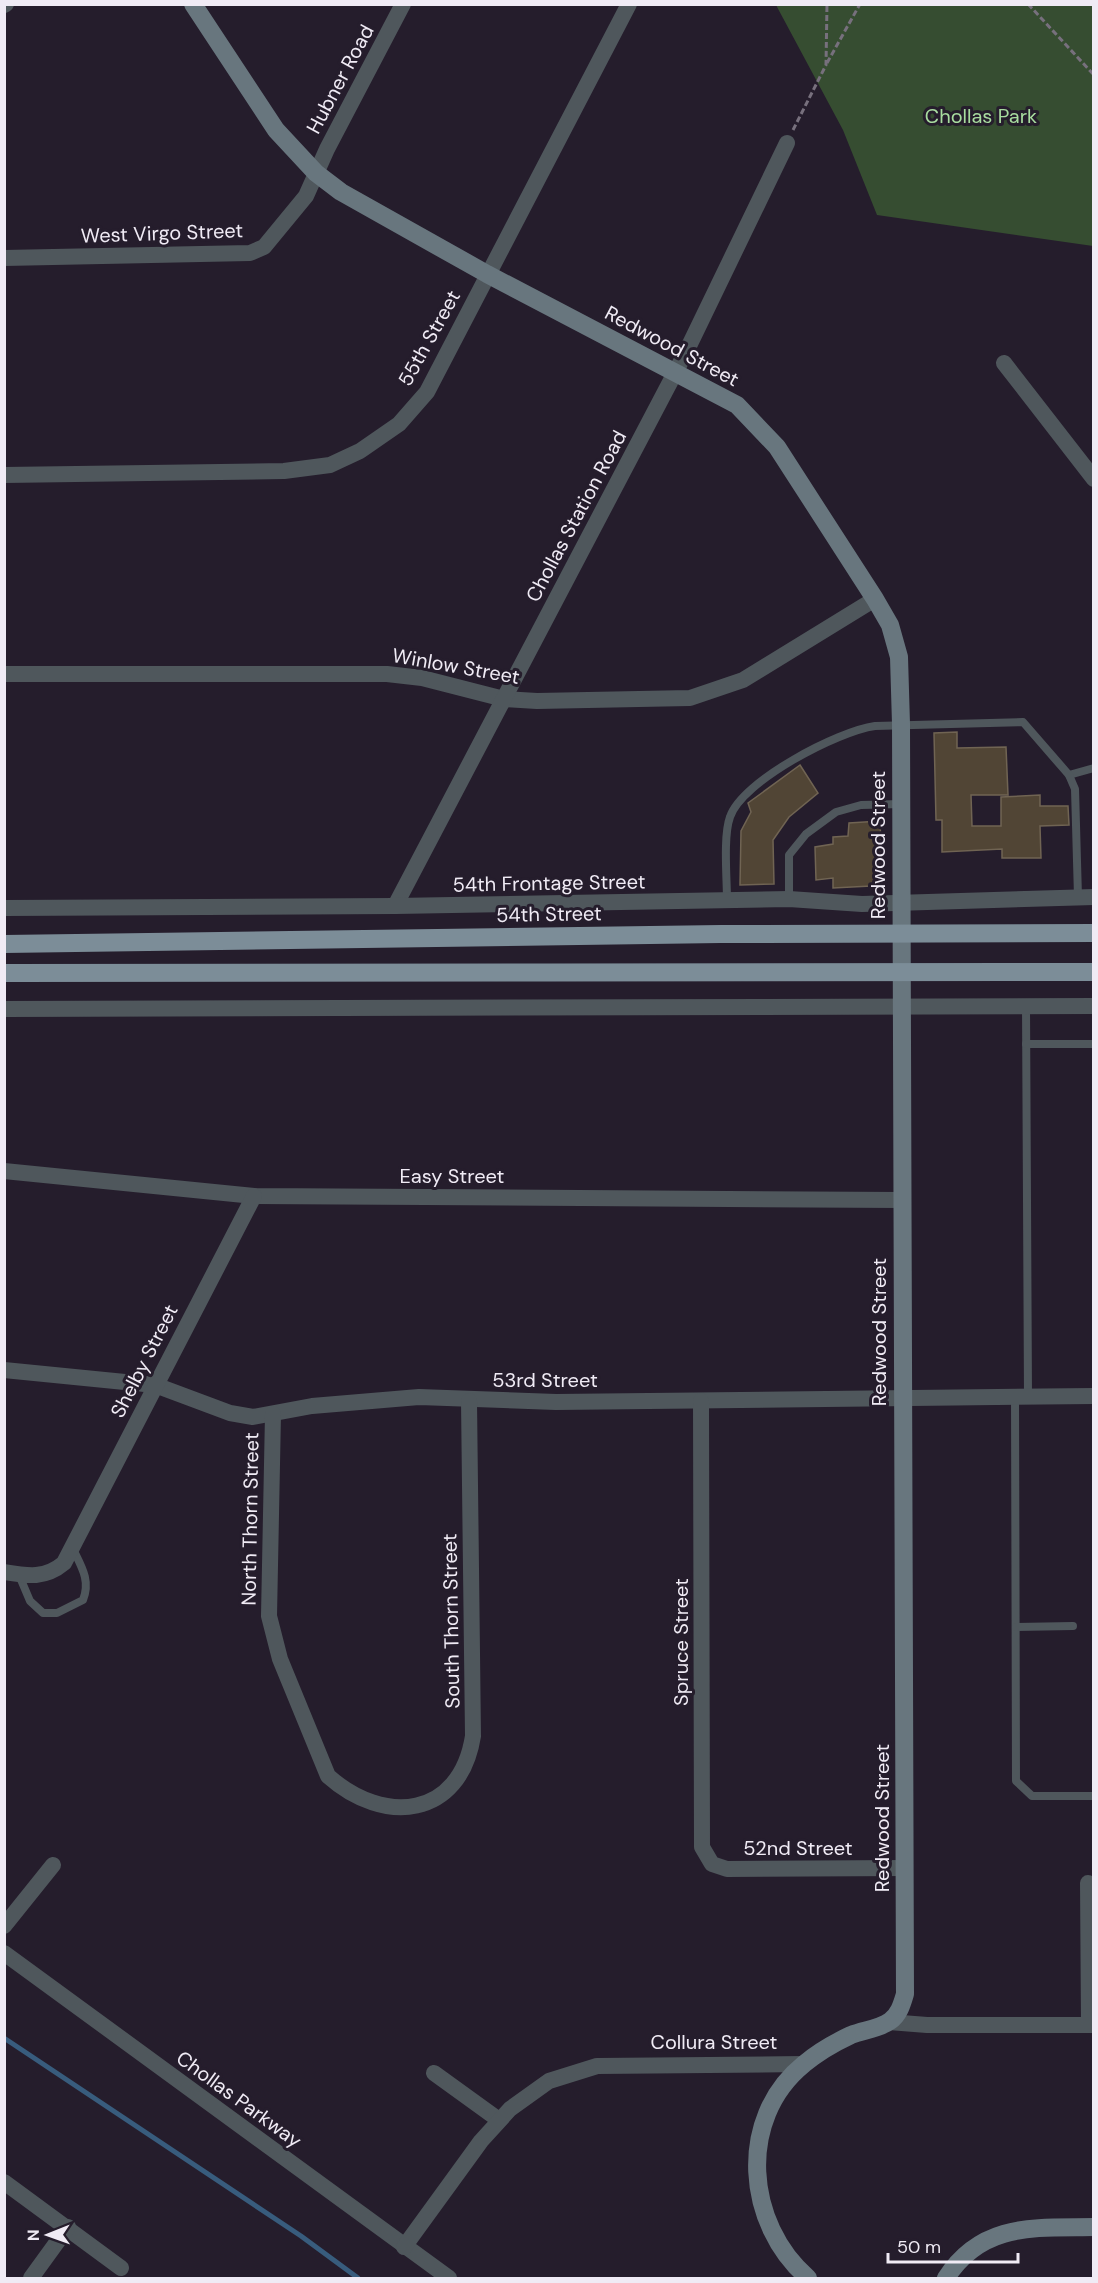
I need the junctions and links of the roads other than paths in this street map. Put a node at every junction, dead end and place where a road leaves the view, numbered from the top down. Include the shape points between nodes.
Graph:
1 (192, 4) edge
2 (404, 4) edge
3 (629, 4) edge
4 (787, 142) road end
5 (316, 173) junction
6 (4, 258) edge
7 (487, 274) junction
8 (1004, 363) dead end
9 (675, 373) junction
10 (4, 475) edge
11 (1094, 479) edge
12 (875, 599) junction
13 (4, 674) edge
14 (504, 699) junction
15 (901, 724) junction
16 (1094, 768) edge
17 (1069, 775) junction
18 (902, 804) junction
19 (1086, 897) edge
20 (789, 899) junction
21 (727, 900) junction
22 (900, 902) junction
23 (395, 906) junction
24 (4, 908) edge
25 (1094, 933) edge
26 (900, 934) junction
27 (4, 944) edge
28 (1094, 972) edge
29 (4, 973) edge
30 (901, 973) junction
31 (1026, 1006) junction
32 (1094, 1006) edge
33 (901, 1007) junction
34 (4, 1009) edge
35 (1026, 1044) junction
36 (1094, 1044) edge
37 (4, 1171) edge
38 (254, 1196) junction
39 (901, 1200) junction
40 (4, 1370) edge
41 (154, 1385) junction
42 (1022, 1396) junction
43 (1094, 1396) edge
44 (902, 1397) junction
45 (469, 1401) junction
46 (701, 1401) junction
47 (273, 1414) junction
48 (72, 1547) junction
49 (12, 1574) edge
50 (1073, 1626) dead end
51 (1016, 1627) junction
52 (1094, 1796) edge
53 (408, 1808) joint
54 (54, 1865) dead end
55 (905, 1868) junction
56 (727, 1869) joint
57 (1088, 1883) dead end
58 (4, 1926) edge
59 (4, 1953) edge
60 (889, 2022) junction
61 (1091, 2025) edge
62 (804, 2064) junction
63 (434, 2073) dead end
64 (499, 2120) junction
65 (4, 2182) edge
66 (68, 2227) junction
67 (1094, 2227) edge
68 (404, 2247) junction
69 (121, 2268) dead end
70 (31, 2278) edge
71 (449, 2278) edge
72 (808, 2278) edge
73 (946, 2278) edge

1 - 5 street, Redwood Street via 276,130
2 - 5 street, Hubner Road
3 - 7 street, 55th Street
4 - 9 street, Chollas Station Road
5 - 6 street, West Virgo Street via 306,196 264,247 250,253
5 - 7 street, Redwood Street via 341,192
7 - 9 street, Redwood Street
7 - 10 street, 55th Street via 427,392 399,424 360,451 330,465 284,471
8 - 11 street
9 - 12 street, Redwood Street via 737,405 777,447
9 - 14 street, Chollas Station Road
12 - 14 street, Winlow Street via 743,680 690,698
12 - 15 street, Redwood Street via 890,625 899,657
13 - 14 street, Winlow Street via 387,674 422,678
14 - 23 street, Chollas Station Road
15 - 17 lane via 1023,722
15 - 18 street, Redwood Street
15 - 21 lane via 859,728 825,742 751,788 730,817
16 - 17 lane
17 - 19 lane via 1075,789
18 - 20 lane via 861,805 836,812 806,834 789,855
18 - 22 street, Redwood Street
19 - 22 street, 54th Frontage Street
20 - 21 street, 54th Frontage Street
20 - 22 street, 54th Frontage Street via 862,904
21 - 23 street, 54th Frontage Street
22 - 26 street, Redwood Street
23 - 24 street, 54th Frontage Street
25 - 26 main road, 54th Street
26 - 27 main road, 54th Street
26 - 30 street, Redwood Street
28 - 30 main road
29 - 30 main road
30 - 33 street, Redwood Street
31 - 32 street
31 - 33 street
31 - 35 lane
33 - 34 street
33 - 39 street, Redwood Street
35 - 36 lane
35 - 42 lane
37 - 38 street, Easy Street
38 - 39 street, Easy Street
38 - 41 street, Shelby Street
39 - 44 street, Redwood Street
40 - 41 street, 53rd Street
41 - 47 street, 53rd Street via 230,1413 254,1417
41 - 48 street, Shelby Street
42 - 43 street, 53rd Street
42 - 44 street, 53rd Street
42 - 51 lane
44 - 46 street, 53rd Street
44 - 55 street, Redwood Street
45 - 46 street, 53rd Street
45 - 47 street, 53rd Street via 419,1397 312,1406
45 - 53 street, South Thorn Street via 473,1736 470,1757 455,1781 434,1799
46 - 56 street, Spruce Street via 702,1847 712,1864
47 - 53 street, North Thorn Street via 269,1616 280,1659 328,1776 367,1802
48 - 49 street via 64,1563 52,1573
48 - 49 lane via 87,1579 87,1589 83,1600 57,1613 43,1613
50 - 51 lane
51 - 52 lane via 1016,1781 1032,1796
54 - 58 street
55 - 56 street, 52nd Street
55 - 60 street, Redwood Street via 905,1994 900,2009
57 - 61 street
59 - 68 street, Chollas Parkway
60 - 61 street, Collura Street
60 - 62 street, Collura Street via 850,2035
62 - 64 street, Collura Street via 597,2066 549,2081 521,2099
62 - 72 street via 771,2108 759,2142 757,2179 770,2229 788,2258
63 - 64 street
64 - 68 street, Collura Street
65 - 66 street
66 - 69 street
66 - 70 street
67 - 73 street via 1006,2232 966,2254
68 - 71 street, Chollas Parkway

